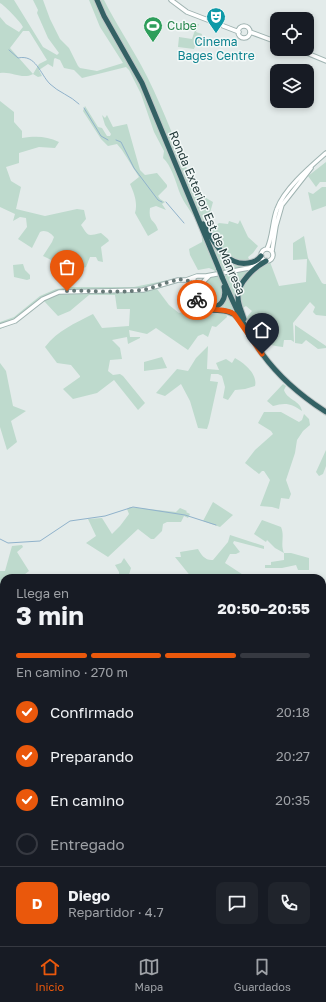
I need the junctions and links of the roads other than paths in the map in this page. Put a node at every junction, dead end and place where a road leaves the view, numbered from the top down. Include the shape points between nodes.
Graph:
1 (99, 0) edge
2 (172, 0) edge
3 (241, 28) junction
4 (239, 32) junction
5 (251, 33) junction
6 (270, 40) edge
7 (314, 56) edge
8 (326, 61) edge
9 (326, 153) edge
10 (326, 156) edge
11 (203, 224) junction
12 (267, 249) junction
13 (272, 251) junction
14 (263, 259) junction
15 (220, 268) junction
16 (210, 275) junction
17 (201, 276) junction
18 (223, 276) junction
19 (194, 278) junction
20 (186, 280) junction
21 (204, 281) junction
22 (196, 286) junction
23 (244, 319) junction
24 (0, 326) edge
25 (245, 329) junction
26 (326, 410) edge

1 - 11 highway, Ronda Exterior Est de Manresa via 144,82
1 - 15 highway, Ronda Exterior Est de Manresa via 104,16 142,83
2 - 3 street via 194,14
2 - 4 street via 187,12
3 - 4 street
3 - 5 street via 247,27
4 - 5 street via 243,38
5 - 6 street
7 - 8 street
9 - 12 street via 282,198
10 - 13 street via 306,174 282,205
11 - 14 highway via 220,249 232,260 246,264
11 - 15 highway, Ronda Exterior Est de Manresa
12 - 13 street
12 - 14 street via 262,251
13 - 14 street via 272,258
14 - 16 street via 246,269
14 - 23 highway via 240,287 238,298
15 - 18 highway, Ronda Exterior Est de Manresa, bridge
16 - 17 street
16 - 21 street
17 - 19 street
17 - 21 street
18 - 22 highway via 225,296 216,306 209,307 200,301
18 - 23 highway, Ronda Exterior Est de Manresa
18 - 25 highway, Ronda Exterior Est de Manresa
19 - 20 street
19 - 22 street
20 - 22 street
20 - 24 street via 137,290 57,292 41,300 15,321
21 - 22 street via 204,285
22 - 25 highway via 196,299 202,306 212,310 233,312
23 - 26 highway, Ronda Exterior Est de Manresa via 261,350 278,371
25 - 26 highway, Ronda Exterior Est de Manresa via 277,373 300,394

